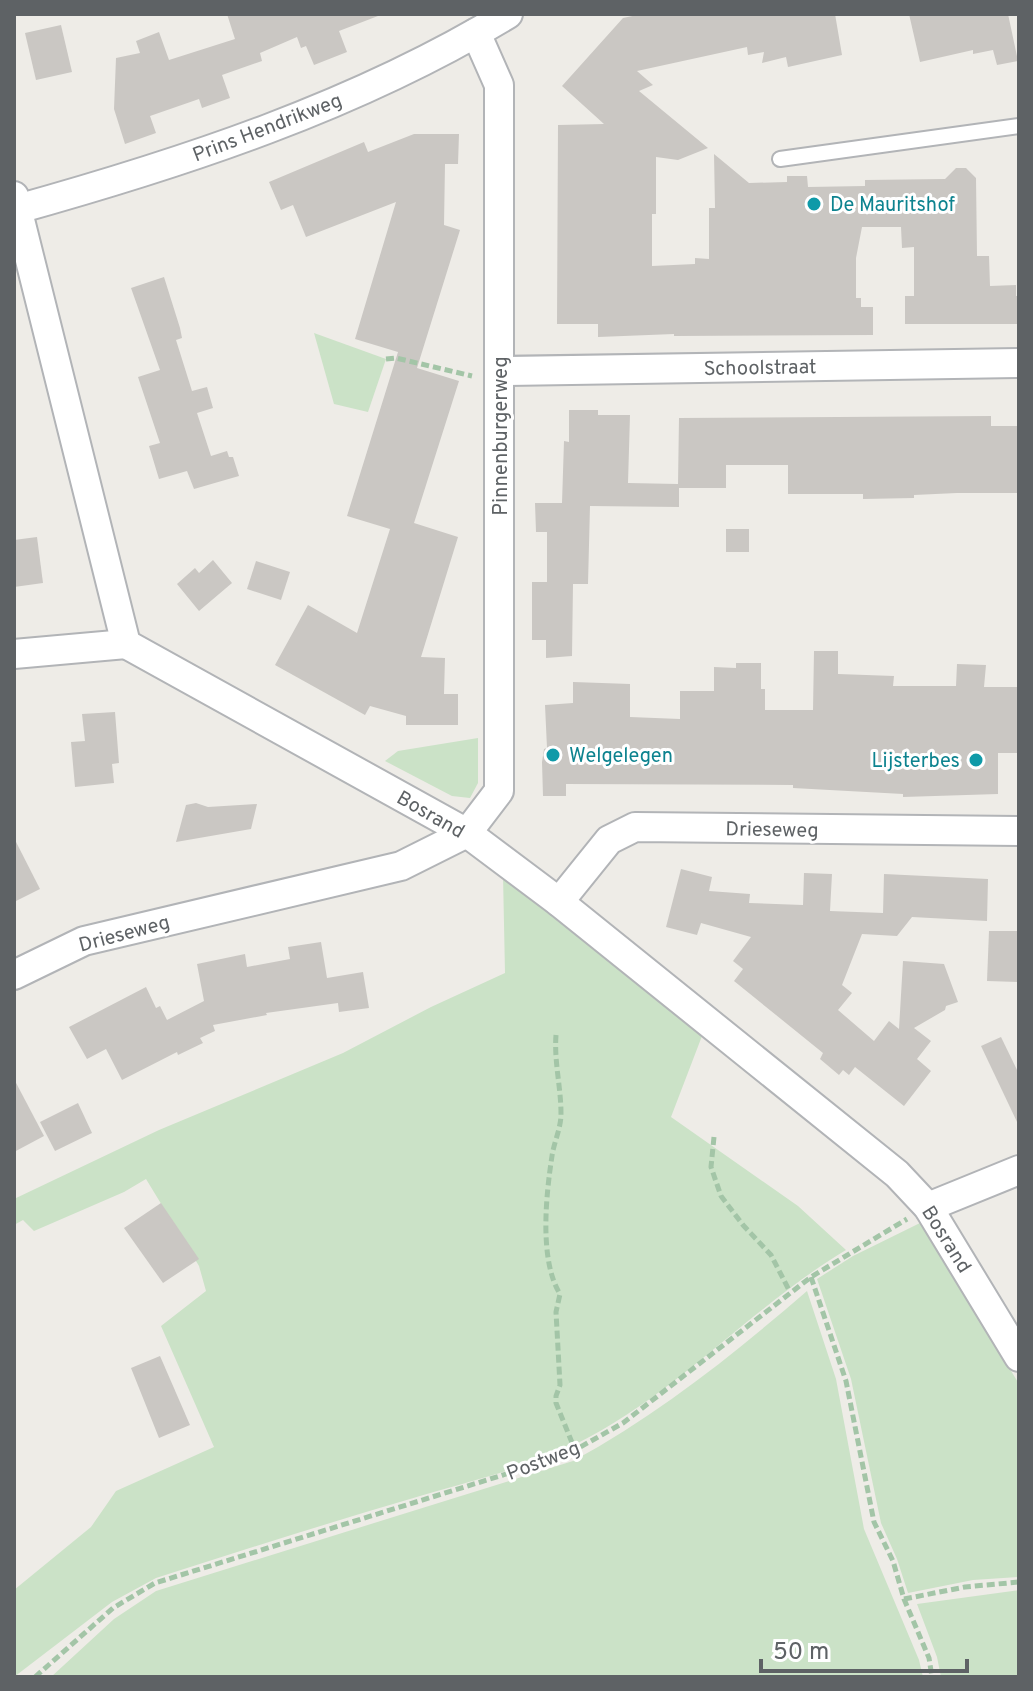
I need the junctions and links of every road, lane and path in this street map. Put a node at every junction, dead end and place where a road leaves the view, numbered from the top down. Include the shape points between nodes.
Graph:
1 (508, 14) edge
2 (476, 33) junction
3 (1019, 126) edge
4 (780, 159) dead end
5 (15, 205) edge
6 (386, 359) dead end
7 (1019, 363) edge
8 (500, 371) junction
9 (126, 644) junction
10 (14, 654) edge
11 (1019, 831) edge
12 (467, 833) junction
13 (559, 902) junction
14 (14, 975) edge
15 (556, 1035) dead end
16 (714, 1137) dead end
17 (1019, 1170) edge
18 (928, 1207) junction
19 (811, 1277) junction
20 (790, 1292) junction
21 (1019, 1357) edge
22 (575, 1450) junction
23 (1019, 1582) edge
24 (904, 1599) junction
25 (35, 1677) edge
26 (932, 1677) edge

1 - 2 street, Prins Hendrikweg
2 - 5 street, Prins Hendrikweg via 348,96 148,172
2 - 8 street, Pinnenburgerweg via 499,85
3 - 4 lane
5 - 9 street
6 - 8 path via 471,376
7 - 8 street, Schoolstraat
8 - 12 street, Pinnenburgerweg via 499,791
9 - 10 street
9 - 12 street, Bosrand
11 - 13 street, Drieseweg via 635,827 609,840
12 - 13 street, Bosrand
12 - 14 street, Drieseweg via 401,866 84,941
13 - 18 street, Bosrand via 897,1174
15 - 22 path via 562,1116 545,1222 553,1283 560,1294 556,1403
16 - 20 path via 711,1167 721,1196 771,1255
17 - 18 street
18 - 19 path, Postweg
18 - 21 street, Bosrand
19 - 20 path, Postweg
19 - 24 path via 846,1381 874,1522
20 - 22 path, Postweg via 623,1423
22 - 25 path, Postweg via 155,1583 113,1608
23 - 24 path
24 - 26 path

